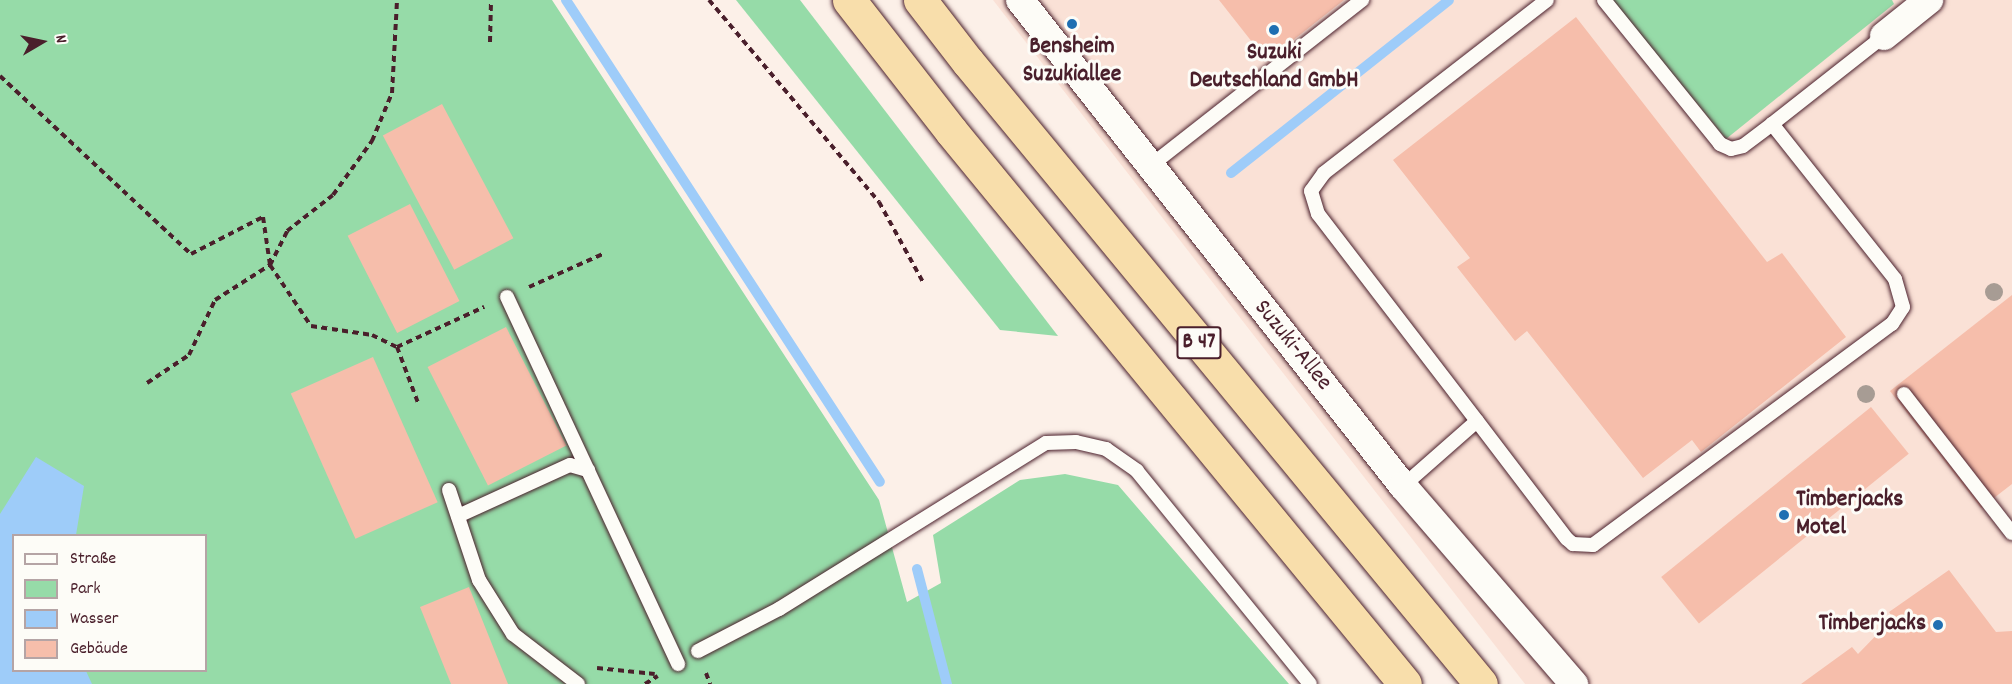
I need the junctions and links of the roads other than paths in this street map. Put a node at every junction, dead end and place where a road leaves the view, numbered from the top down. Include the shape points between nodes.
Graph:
1 (849, 0) edge
2 (920, 0) edge
3 (1020, 0) edge
4 (1362, 0) edge
5 (1547, 0) edge
6 (1604, 0) edge
7 (1929, 0) edge
8 (1884, 36) joint
9 (1772, 124) junction
10 (1149, 167) junction
11 (507, 297) dead end
12 (1904, 394) dead end
13 (1478, 422) junction
14 (588, 470) junction
15 (1402, 486) junction
16 (449, 490) dead end
17 (458, 516) junction
18 (2012, 533) edge
19 (698, 651) dead end
20 (678, 664) dead end
21 (578, 684) edge
22 (1310, 684) edge
23 (1405, 684) edge
24 (1481, 684) edge
25 (1574, 684) edge

1 - 23 highway, B 47 via 951,131
2 - 24 highway, B 47
3 - 10 street, Suzuki-Allee
4 - 10 lane
5 - 13 lane via 1324,173 1311,191 1318,214
6 - 9 lane via 1720,144 1731,149 1743,146
7 - 8 street
8 - 9 lane
9 - 13 lane via 1896,279 1903,307 1892,324 1593,545 1573,544 1567,539
10 - 15 street, Suzuki-Allee
11 - 14 lane
12 - 18 lane
13 - 15 lane
14 - 17 lane via 570,465
14 - 20 lane
15 - 25 street, Suzuki-Allee
16 - 17 lane
17 - 21 lane via 479,580 513,634
19 - 22 lane via 779,609 1046,443 1076,442 1106,449 1137,471

